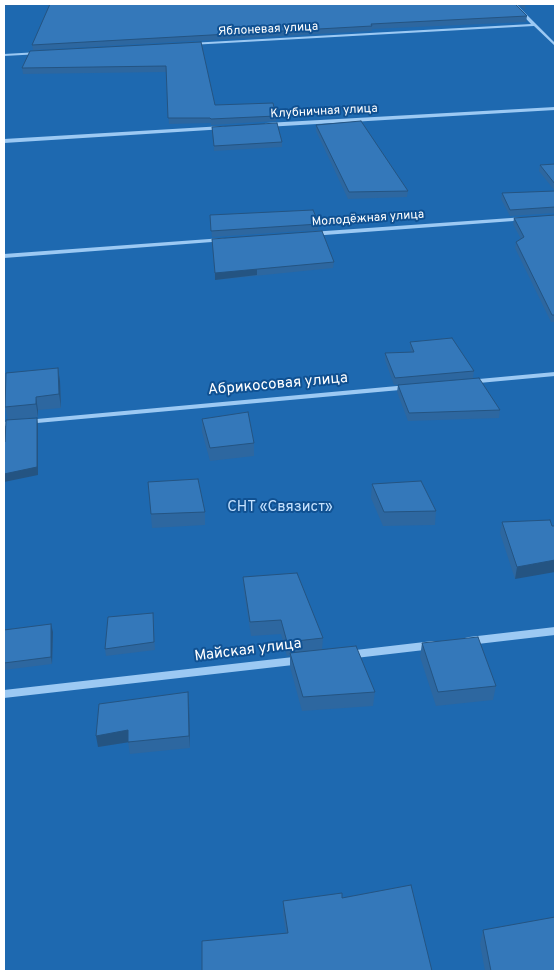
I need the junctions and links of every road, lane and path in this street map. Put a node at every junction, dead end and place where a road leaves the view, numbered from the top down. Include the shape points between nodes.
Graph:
1 (514, 4) edge
2 (534, 25) junction
3 (555, 44) edge
4 (180, 45) edge
5 (43, 52) edge
6 (4, 55) edge
7 (555, 108) edge
8 (260, 126) edge
9 (230, 127) edge
10 (4, 141) edge
11 (536, 218) edge
12 (299, 235) edge
13 (230, 240) edge
14 (4, 256) edge
15 (555, 374) edge
16 (457, 383) edge
17 (417, 386) edge
18 (4, 424) edge
19 (555, 631) edge
20 (339, 656) edge
21 (309, 659) edge
22 (4, 694) edge

1 - 2 street
2 - 3 street
2 - 4 street, Яблоневая улица
5 - 6 street
7 - 8 street, Клубничная улица
9 - 10 street
11 - 12 street, Молодёжная улица
13 - 14 street
15 - 16 street
17 - 18 street, Абрикосовая улица
19 - 20 street
21 - 22 street, Майская улица

